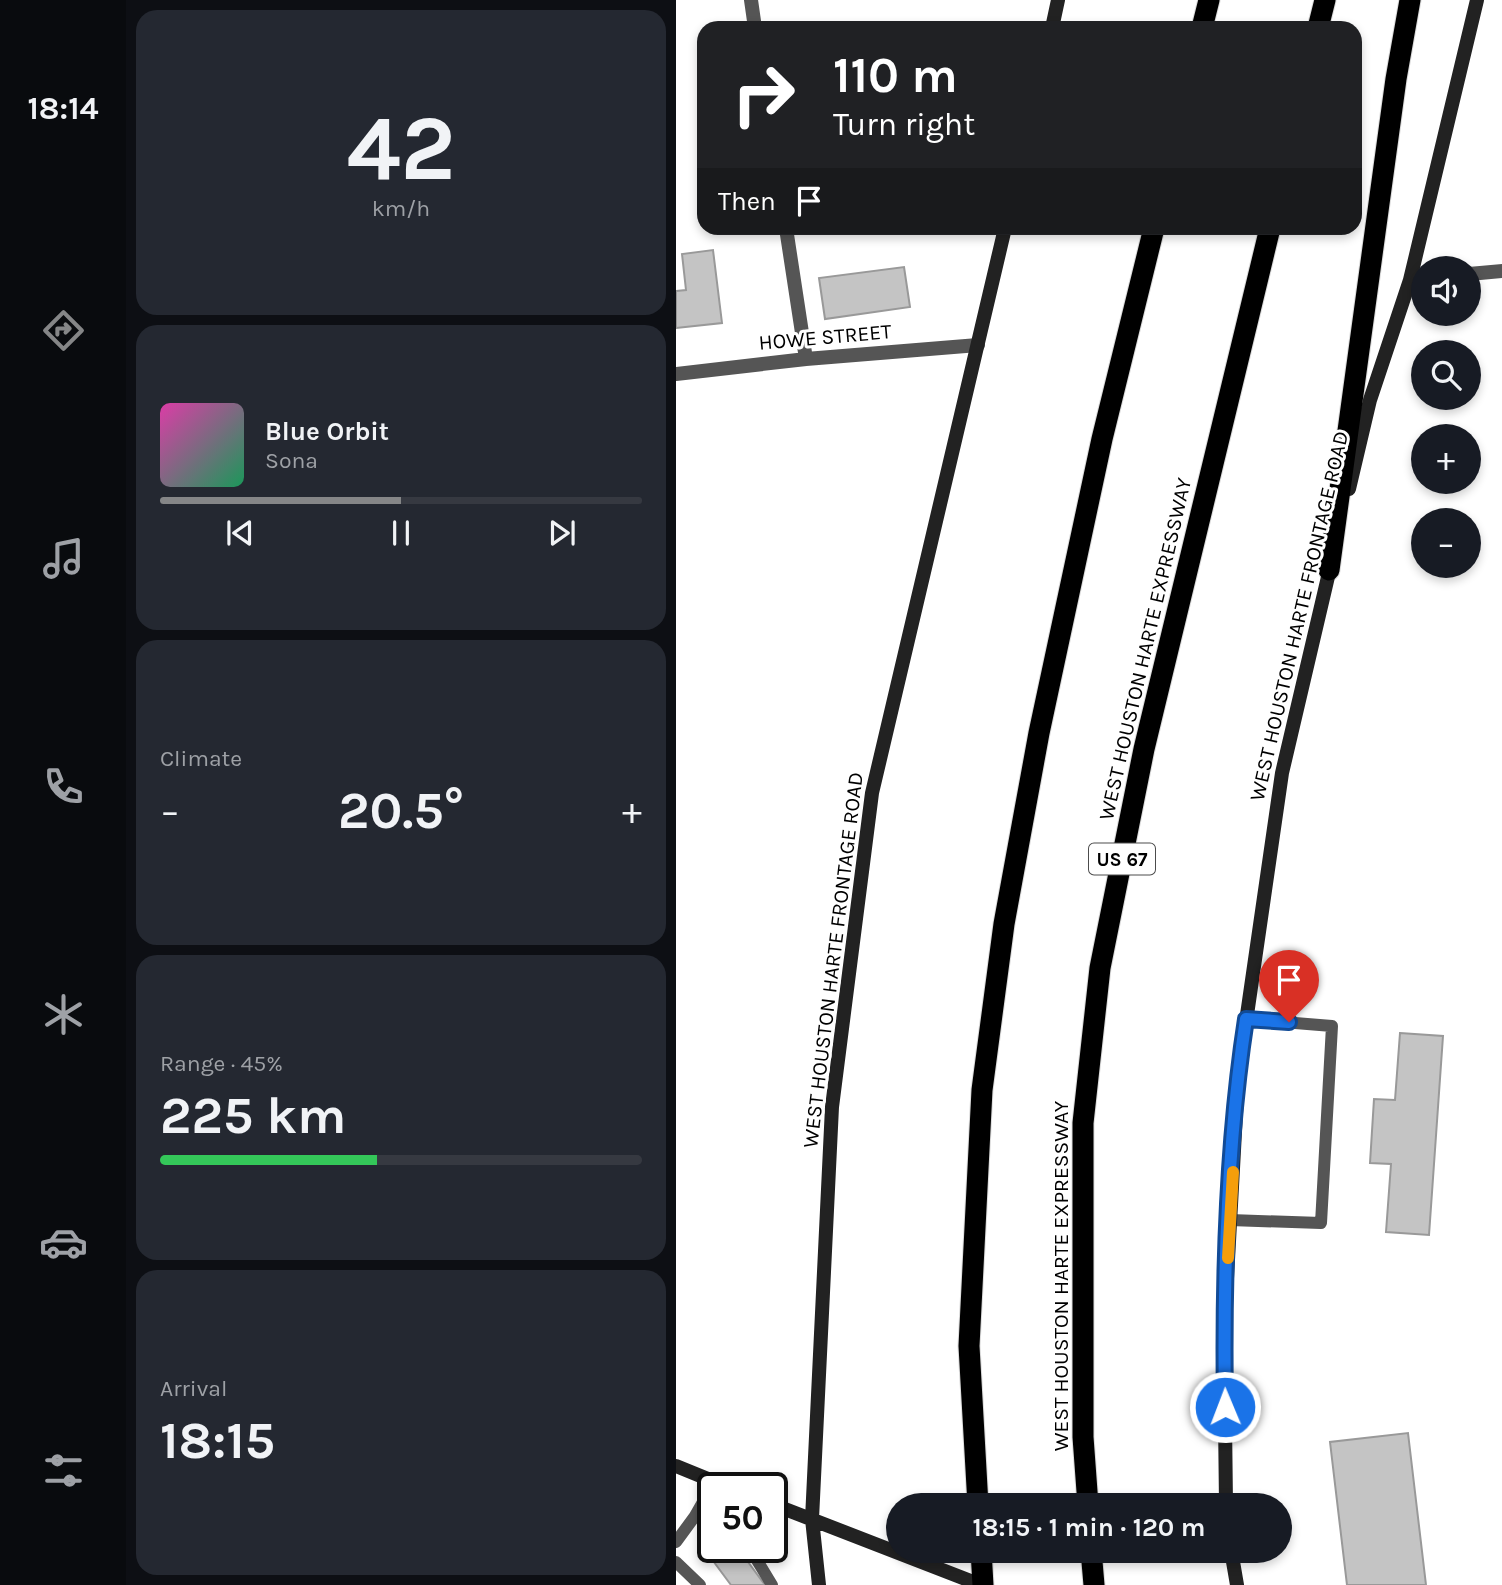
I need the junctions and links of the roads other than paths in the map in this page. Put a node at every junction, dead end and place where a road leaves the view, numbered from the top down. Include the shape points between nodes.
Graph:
1 (751, 0) edge
2 (1058, 0) edge
3 (1209, 0) edge
4 (1325, 0) edge
5 (1410, 0) edge
6 (1477, 0) edge
7 (754, 21) edge
8 (1054, 21) edge
9 (1204, 21) edge
10 (1320, 21) edge
11 (787, 235) edge
12 (1003, 235) edge
13 (1152, 235) edge
14 (1268, 235) edge
15 (1421, 256) edge
16 (1503, 271) edge
17 (1481, 273) edge
18 (1411, 292) edge
19 (978, 345) junction
20 (806, 359) junction
21 (676, 374) edge
22 (1329, 570) junction
23 (1246, 1019) junction
24 (1230, 1220) junction
25 (676, 1466) edge
26 (697, 1474) edge
27 (977, 1493) edge
28 (1087, 1493) edge
29 (1226, 1493) edge
30 (788, 1510) edge
31 (697, 1512) edge
32 (695, 1516) joint
33 (812, 1519) junction
34 (676, 1542) edge
35 (676, 1562) edge
36 (759, 1563) edge
37 (981, 1563) edge
38 (1092, 1563) edge
39 (1233, 1563) edge
40 (700, 1585) edge
41 (772, 1585) edge
42 (819, 1585) edge
43 (982, 1585) edge
44 (1094, 1585) edge
45 (1237, 1585) edge

1 - 7 street
2 - 8 main road
3 - 9 highway
4 - 10 highway
5 - 22 highway
6 - 15 main road, WEST HOUSTON HARTE FRONTAGE ROAD
11 - 20 street
12 - 19 main road, WEST HOUSTON HARTE FRONTAGE ROAD
13 - 27 highway via 1039,733 1004,924 982,1090 969,1346
14 - 28 highway, WEST HOUSTON HARTE EXPRESSWAY / US 67 via 1144,749 1100,968 1083,1123
16 - 17 street
18 - 22 main road, WEST HOUSTON HARTE FRONTAGE ROAD via 1370,400
19 - 20 street, HOWE STREET
19 - 33 main road, WEST HOUSTON HARTE FRONTAGE ROAD via 872,793 832,1107
20 - 21 street, HOWE STREET
22 - 23 main road, WEST HOUSTON HARTE FRONTAGE ROAD via 1282,772
23 - 24 main road, WEST HOUSTON HARTE FRONTAGE ROAD
23 - 24 lane via 1332,1026 1321,1223
24 - 29 main road, WEST HOUSTON HARTE FRONTAGE ROAD via 1224,1333
25 - 26 main road
30 - 33 main road
31 - 32 lane
32 - 34 lane
33 - 42 main road, WEST HOUSTON HARTE FRONTAGE ROAD
33 - 43 main road
35 - 40 lane
36 - 41 lane
37 - 43 highway
38 - 44 highway
39 - 45 main road

